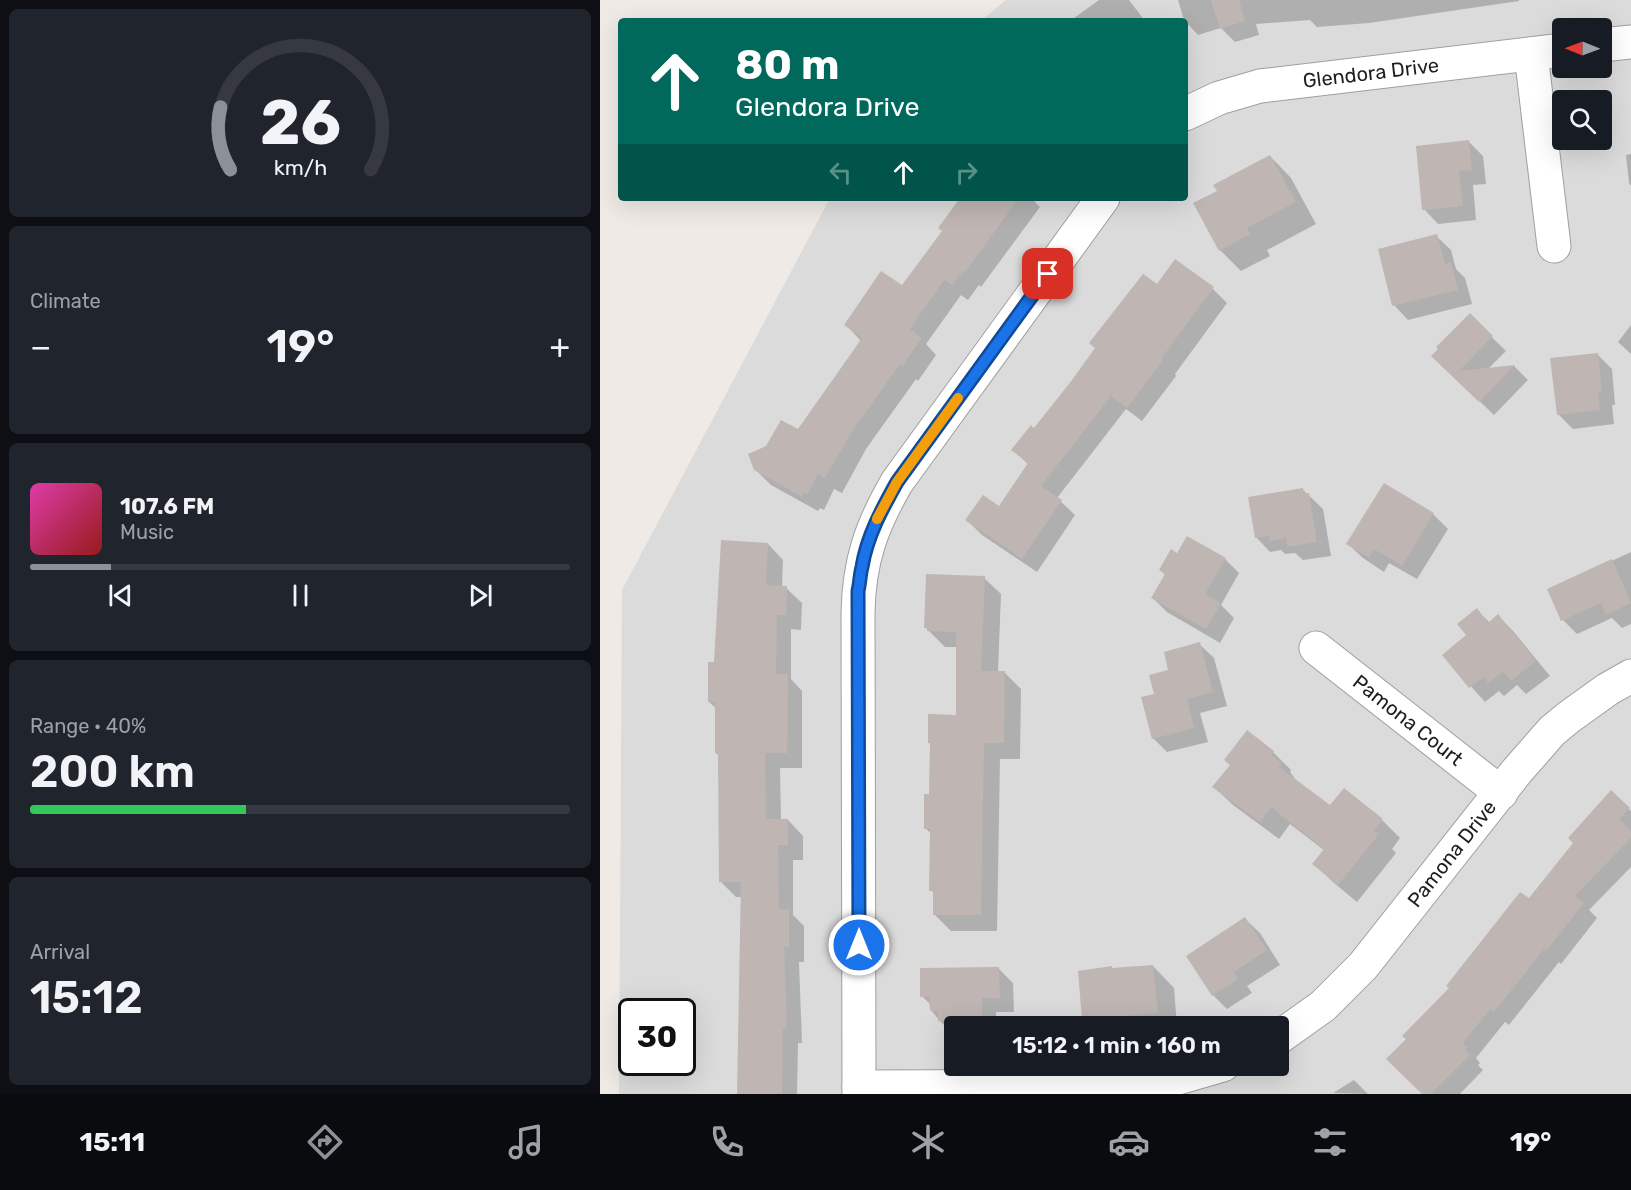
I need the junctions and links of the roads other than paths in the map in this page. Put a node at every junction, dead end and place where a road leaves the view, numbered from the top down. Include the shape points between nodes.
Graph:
1 (1631, 42) edge
2 (1612, 44) edge
3 (1547, 52) edge
4 (1188, 113) edge
5 (1100, 201) edge
6 (1554, 246) dead end
7 (1316, 648) dead end
8 (1631, 676) edge
9 (1501, 792) junction
10 (1289, 1030) edge
11 (1185, 1076) edge
12 (859, 1090) edge

1 - 2 street
3 - 4 street, Glendora Drive via 1260,86
3 - 6 street
5 - 12 street via 897,482 871,532 861,568
7 - 9 street, Pamona Court
8 - 9 street, Pamona Drive via 1552,731
9 - 10 street, Pamona Drive via 1363,966 1323,1006
11 - 12 street via 1130,1086

